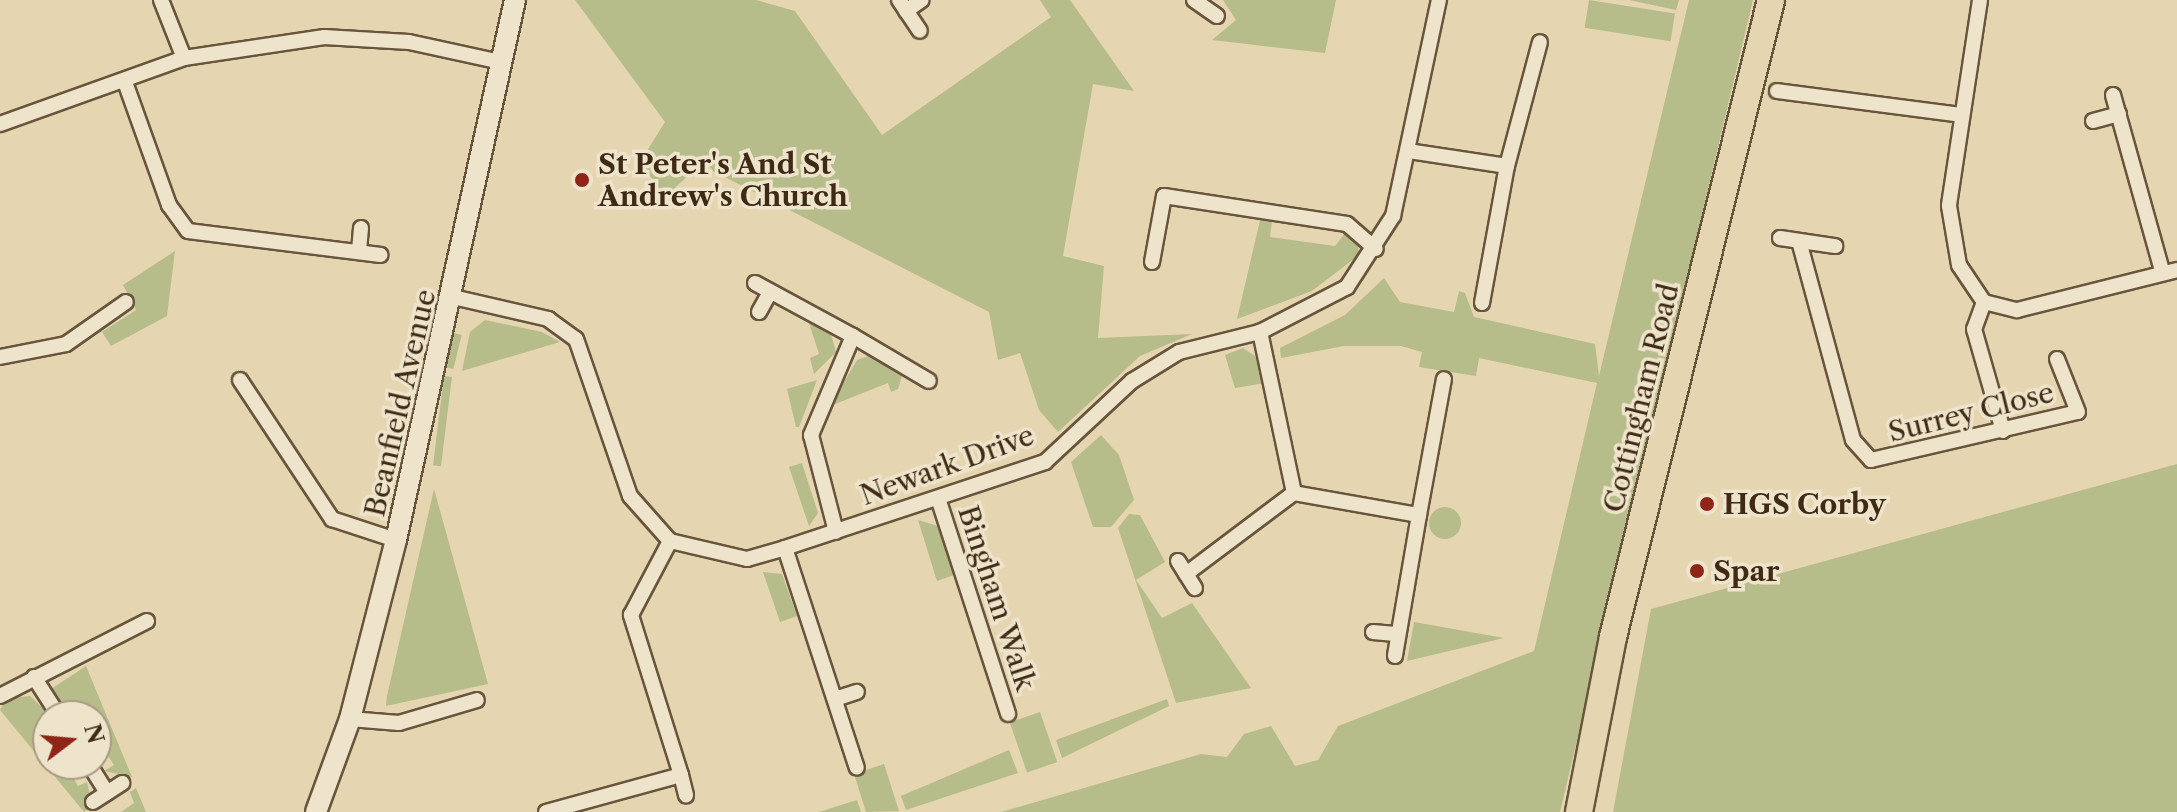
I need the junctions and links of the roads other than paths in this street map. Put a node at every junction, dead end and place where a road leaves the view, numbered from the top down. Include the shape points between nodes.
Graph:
1 (161, 0) edge
2 (515, 0) edge
3 (922, 0) edge
4 (1194, 0) edge
5 (1439, 0) edge
6 (1771, 0) edge
7 (1980, 0) edge
8 (903, 6) edge
9 (1217, 16) dead end
10 (920, 31) dead end
11 (1540, 42) dead end
12 (184, 58) junction
13 (501, 62) junction
14 (125, 82) junction
15 (1777, 91) dead end
16 (2113, 95) dead end
17 (2119, 114) junction
18 (1961, 115) junction
19 (2093, 121) dead end
20 (0, 124) edge
21 (1408, 151) junction
22 (1507, 166) junction
23 (361, 228) dead end
24 (1780, 238) dead end
25 (1799, 241) junction
26 (1835, 246) dead end
27 (1376, 249) junction
28 (359, 251) junction
29 (381, 255) dead end
30 (1152, 262) dead end
31 (2169, 270) edge
32 (755, 283) dead end
33 (1467, 285) dead end
34 (1485, 286) junction
35 (770, 292) junction
36 (453, 297) junction
37 (126, 302) dead end
38 (1984, 302) junction
39 (1482, 303) dead end
40 (759, 312) dead end
41 (1260, 332) junction
42 (853, 336) junction
43 (0, 357) edge
44 (2057, 359) dead end
45 (1444, 379) dead end
46 (240, 380) dead end
47 (929, 381) dead end
48 (2003, 431) junction
49 (1294, 493) junction
50 (938, 498) junction
51 (1419, 515) junction
52 (836, 532) junction
53 (396, 540) junction
54 (670, 541) junction
55 (785, 548) junction
56 (1195, 588) dead end
57 (147, 621) dead end
58 (1373, 632) dead end
59 (1398, 634) junction
60 (1395, 656) dead end
61 (34, 677) junction
62 (857, 692) dead end
63 (0, 696) edge
64 (835, 699) junction
65 (49, 700) edge
66 (477, 700) dead end
67 (1008, 714) dead end
68 (350, 719) junction
69 (857, 768) dead end
70 (681, 775) junction
71 (99, 780) edge
72 (122, 783) dead end
73 (107, 793) junction
74 (686, 795) dead end
75 (93, 802) dead end
76 (316, 812) edge
77 (546, 812) edge
78 (1579, 812) edge

1 - 12 street
2 - 13 street, Beanfield Avenue
3 - 8 street
4 - 9 street
5 - 21 street, Newark Drive
6 - 78 highway, Cottingham Road via 1613,637
7 - 18 street
8 - 10 street
11 - 22 street
12 - 13 street via 324,37 409,42
12 - 14 street
13 - 36 street, Beanfield Avenue
14 - 20 street
14 - 28 street via 169,205 188,231
15 - 18 street
16 - 17 street
17 - 19 street
17 - 31 street
18 - 38 street via 1949,206 1959,265
21 - 22 street
21 - 27 street, Newark Drive via 1393,216
22 - 34 street
23 - 28 street
24 - 25 street
25 - 26 street
25 - 48 street, Surrey Close via 1859,452 1883,462
27 - 30 street via 1347,224 1164,196
27 - 41 street, Newark Drive via 1347,287
28 - 29 street
31 - 38 street via 2017,310
32 - 35 street
33 - 34 street
34 - 39 street
35 - 40 street
35 - 42 street
36 - 53 street, Beanfield Avenue
36 - 54 street via 548,319 576,339 630,496
37 - 43 street via 66,344
38 - 48 street via 1974,329
41 - 49 street
41 - 50 street, Newark Drive via 1179,352 1132,381 1045,462
42 - 47 street
42 - 52 street via 811,435
44 - 48 street, Surrey Close via 2078,412
45 - 51 street
46 - 53 street via 332,519
49 - 51 street
49 - 56 street via 1182,567
50 - 52 street, Newark Drive
50 - 67 street, Bingham Walk
51 - 59 street
52 - 55 street, Newark Drive
53 - 68 street, Beanfield Avenue
54 - 55 street, Newark Drive via 747,559
54 - 70 street via 631,615
55 - 64 street
57 - 61 street via 86,658
58 - 59 street
59 - 60 street
61 - 63 street
61 - 65 street
62 - 64 street
64 - 69 street
66 - 68 street via 399,723
68 - 76 street, Beanfield Avenue
70 - 74 street
70 - 77 street
71 - 73 street
72 - 73 street
73 - 75 street

